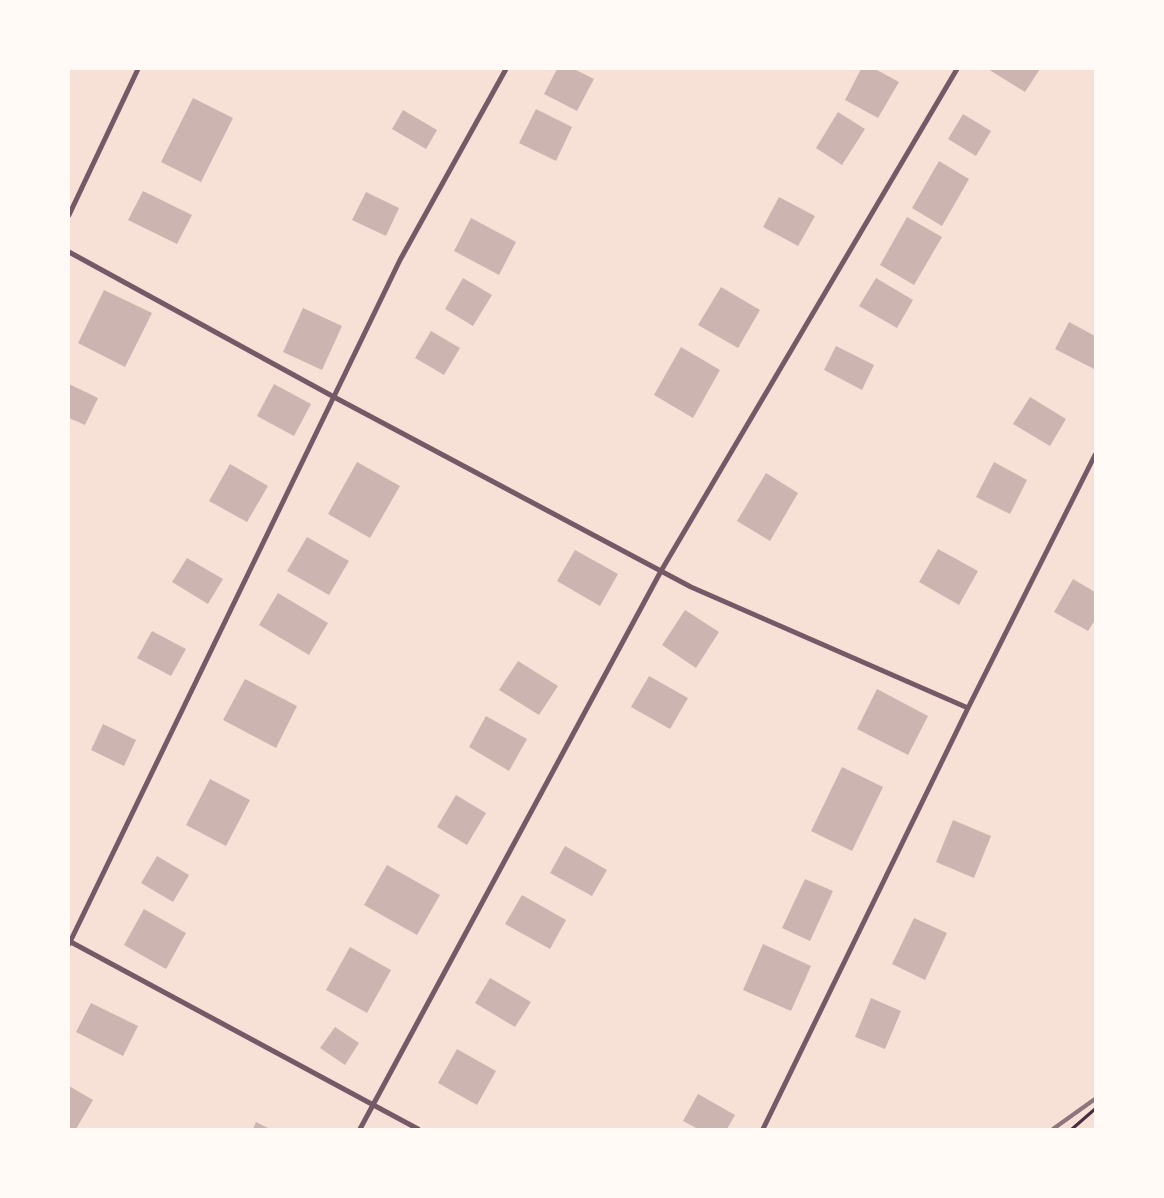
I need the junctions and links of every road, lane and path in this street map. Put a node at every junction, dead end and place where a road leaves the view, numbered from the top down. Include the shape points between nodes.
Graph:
1 (138, 69) edge
2 (506, 69) edge
3 (957, 69) edge
4 (69, 215) edge
5 (69, 252) edge
6 (334, 397) junction
7 (1095, 455) edge
8 (662, 572) junction
9 (968, 708) junction
10 (69, 942) edge
11 (374, 1106) junction
12 (1095, 1109) edge
13 (360, 1129) edge
14 (418, 1129) edge
15 (763, 1129) edge
16 (1072, 1129) edge

1 - 4 street
2 - 6 street via 400,260
3 - 8 street
5 - 6 street
6 - 8 street
6 - 10 street
7 - 9 street
8 - 9 street
8 - 11 street
9 - 15 street
10 - 11 street
11 - 13 street
11 - 14 street
12 - 16 path

